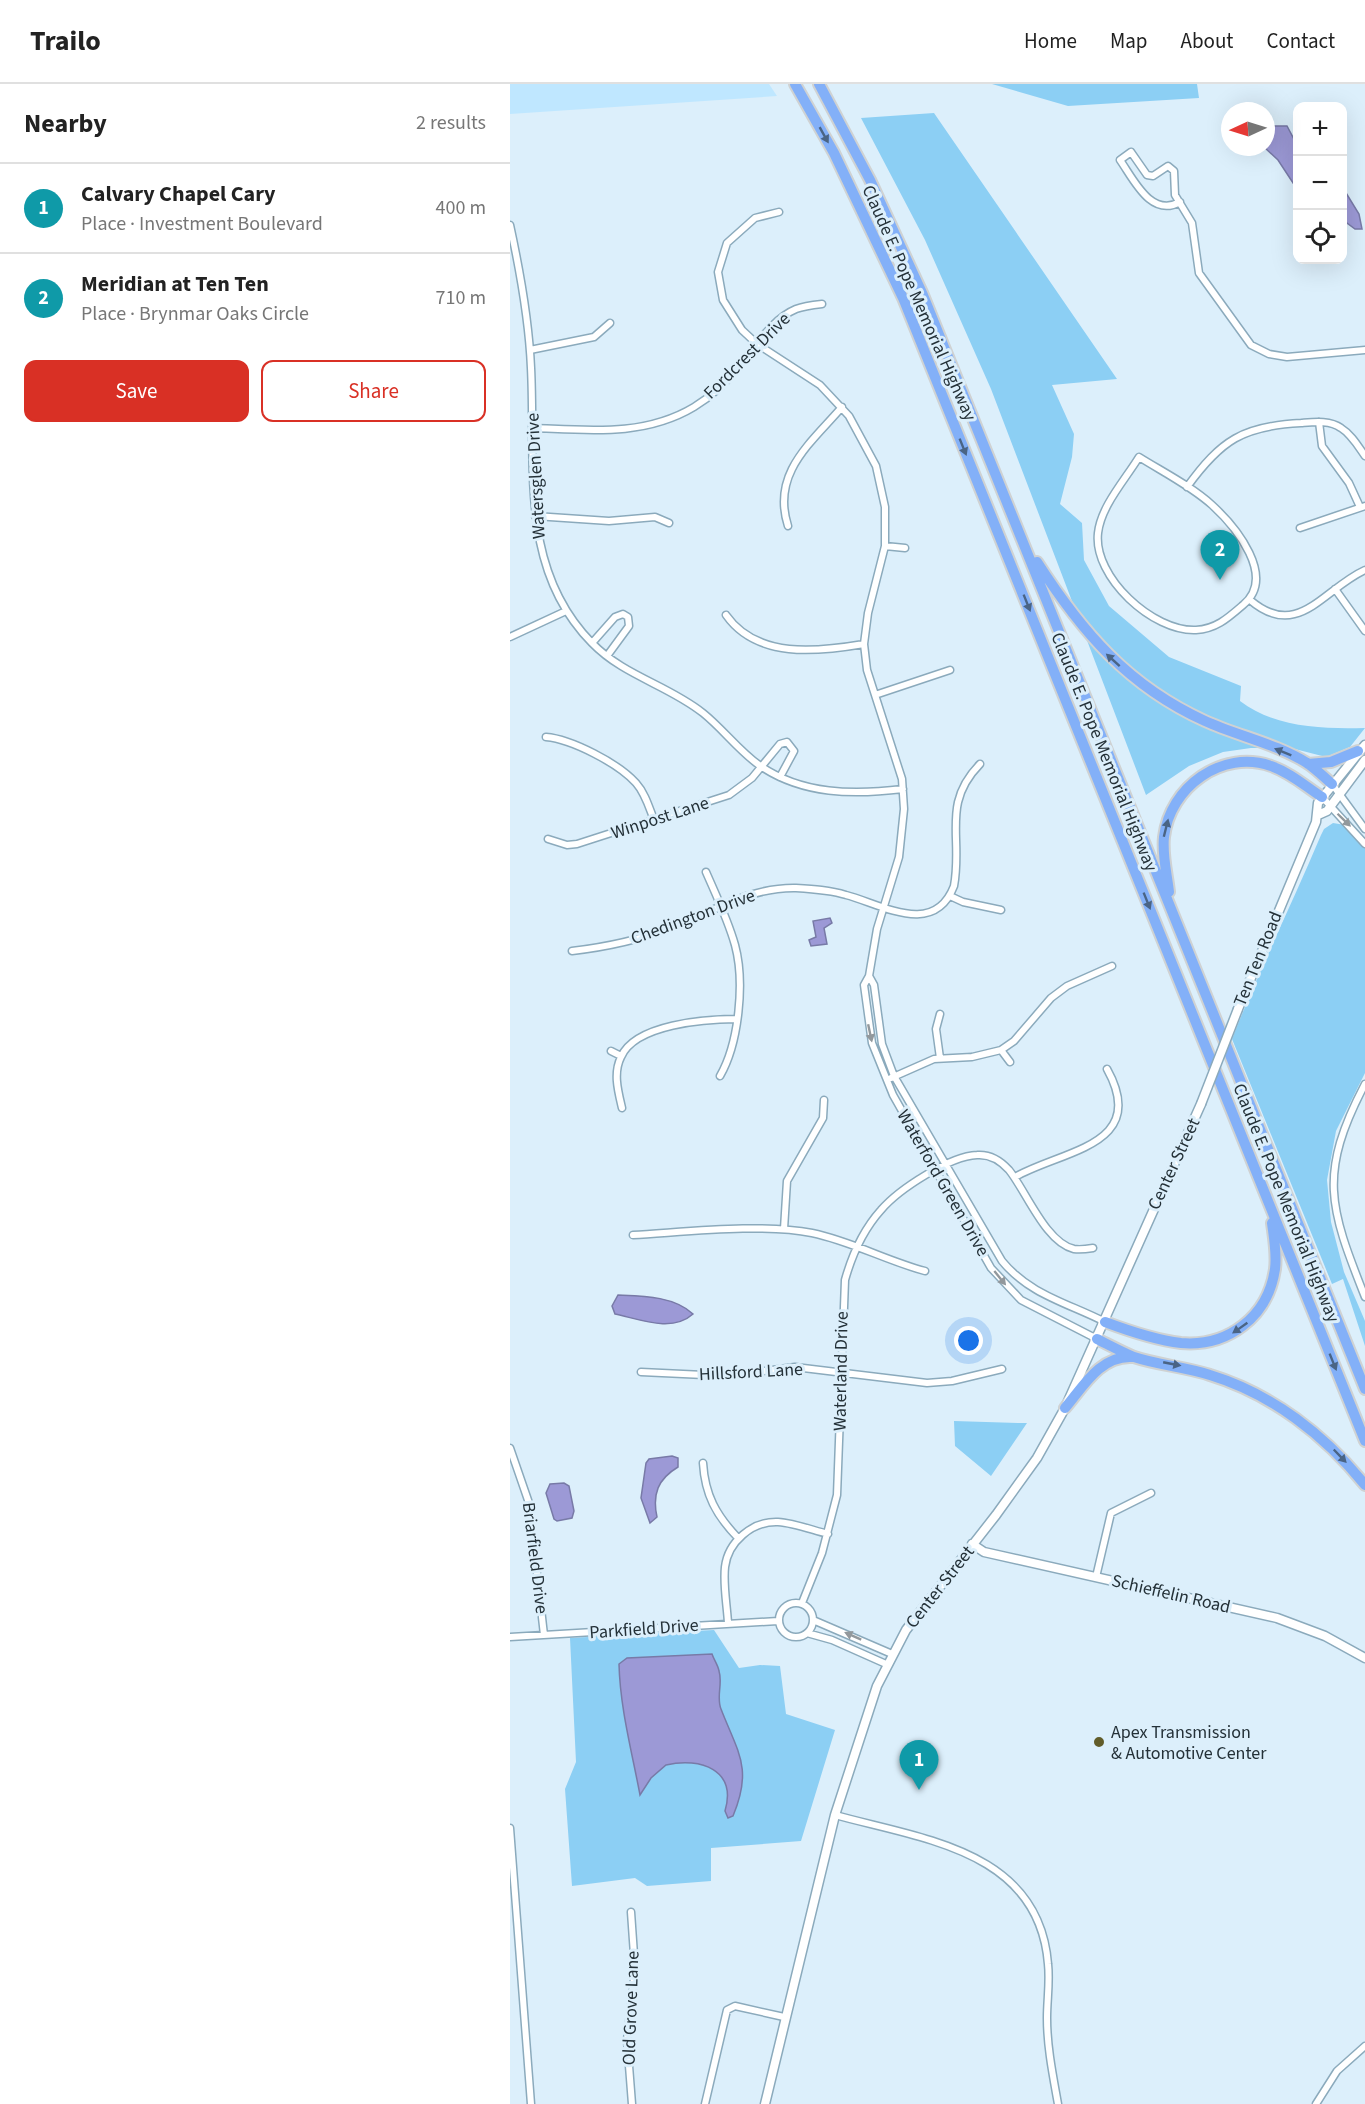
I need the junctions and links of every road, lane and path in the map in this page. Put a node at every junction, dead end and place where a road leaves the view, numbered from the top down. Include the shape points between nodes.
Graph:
1 (795, 84) edge
2 (819, 84) edge
3 (1180, 202) junction
4 (779, 212) dead end
5 (510, 225) edge
6 (822, 304) dead end
7 (610, 323) dead end
8 (757, 344) junction
9 (530, 350) junction
10 (1365, 350) edge
11 (842, 407) junction
12 (1319, 422) junction
13 (533, 428) junction
14 (1365, 456) edge
15 (1186, 487) junction
16 (1362, 506) edge
17 (535, 516) junction
18 (669, 523) dead end
19 (788, 526) dead end
20 (1300, 528) dead end
21 (1024, 542) junction
22 (885, 546) junction
23 (905, 548) dead end
24 (1365, 570) edge
25 (1335, 590) junction
26 (1250, 600) junction
27 (566, 611) junction
28 (726, 615) dead end
29 (1365, 632) edge
30 (510, 637) edge
31 (592, 643) junction
32 (864, 644) junction
33 (607, 657) junction
34 (950, 669) dead end
35 (875, 695) junction
36 (546, 737) dead end
37 (1363, 752) edge
38 (980, 764) dead end
39 (1308, 764) junction
40 (760, 766) junction
41 (780, 777) junction
42 (1332, 784) junction
43 (903, 789) junction
44 (1339, 794) junction
45 (1322, 797) junction
46 (1330, 807) junction
47 (1318, 815) junction
48 (654, 820) junction
49 (1365, 829) edge
50 (548, 839) dead end
51 (1365, 844) edge
52 (706, 872) dead end
53 (950, 896) junction
54 (720, 905) junction
55 (1171, 907) junction
56 (884, 908) junction
57 (1001, 910) dead end
58 (572, 951) dead end
59 (1112, 966) dead end
60 (869, 976) junction
61 (940, 1014) dead end
62 (736, 1019) junction
63 (1001, 1050) junction
64 (611, 1051) dead end
65 (621, 1056) junction
66 (940, 1058) junction
67 (1010, 1062) dead end
68 (1107, 1069) dead end
69 (720, 1076) dead end
70 (894, 1076) junction
71 (885, 1081) junction
72 (1365, 1084) edge
73 (824, 1100) dead end
74 (1201, 1104) joint
75 (622, 1108) dead end
76 (945, 1166) junction
77 (936, 1171) junction
78 (1015, 1177) junction
79 (1271, 1211) junction
80 (784, 1229) junction
81 (633, 1236) dead end
82 (857, 1247) junction
83 (1093, 1248) dead end
84 (925, 1271) dead end
85 (1365, 1297) edge
86 (1105, 1322) junction
87 (1097, 1339) junction
88 (1136, 1357) junction
89 (1002, 1369) dead end
90 (641, 1372) dead end
91 (840, 1372) junction
92 (1365, 1389) edge
93 (1065, 1408) junction
94 (1365, 1441) edge
95 (510, 1448) edge
96 (703, 1463) dead end
97 (1365, 1485) edge
98 (1151, 1493) dead end
99 (828, 1534) junction
100 (738, 1538) junction
101 (972, 1544) junction
102 (1096, 1577) junction
103 (802, 1603) junction
104 (813, 1620) junction
105 (778, 1621) junction
106 (728, 1623) junction
107 (807, 1633) junction
108 (544, 1635) junction
109 (510, 1637) edge
110 (892, 1654) junction
111 (1365, 1658) edge
112 (886, 1664) junction
113 (834, 1815) junction
114 (510, 1828) edge
115 (512, 1909) edge
116 (632, 1912) dead end
117 (784, 2018) junction
118 (1365, 2046) edge
119 (531, 2104) edge
120 (632, 2104) edge
121 (705, 2104) edge
122 (765, 2104) edge
123 (1058, 2104) edge
124 (1316, 2104) edge

1 -> 79 highway, Claude E. Pope Memorial Highway via 834,153 903,298
2 - 21 highway, Claude E. Pope Memorial Highway via 896,232
3 - 3 street via 1166,207 1152,203 1120,160 1131,152 1147,175 1153,176 1168,166 1174,171 1175,195
3 - 10 street via 1192,224 1199,273 1251,345 1287,357
4 - 8 street, Waterford Green Drive via 755,218 742,227 727,243 719,264 718,283 723,300 742,330
5 - 9 street, Watersglen Drive
6 - 8 street, Fordcrest Drive via 788,314
7 - 9 street via 599,335 588,339
8 - 11 street, Waterford Green Drive via 820,385
8 - 13 street, Fordcrest Drive via 726,382 677,416 621,430
9 - 13 street, Watersglen Drive
11 - 19 street via 793,466 784,495
11 - 22 street, Waterford Green Drive via 857,425 876,466 885,507
12 - 14 street via 1341,428
12 - 15 street via 1272,424 1245,432 1211,456
12 - 16 street via 1322,446
13 - 17 street, Watersglen Drive
15 - 26 street via 1222,515 1252,559 1257,580
15 - 26 street via 1139,457 1099,525 1098,547 1111,578 1142,608 1184,630 1210,629
16 - 20 street
17 - 18 street via 609,521 655,517
17 - 27 street, Watersglen Drive via 545,569
39 -> 21 highway via 1170,703 1127,672 1085,631
21 - 55 highway, Claude E. Pope Memorial Highway
22 - 23 street
22 - 32 street, Waterford Green Drive via 865,624
24 - 25 street
25 - 26 street via 1301,613 1286,617 1265,611
25 - 29 street
27 - 30 street
27 - 31 street, Watersglen Drive
28 - 32 street via 743,634 786,648 822,650
31 - 33 street, Watersglen Drive
31 - 33 street via 615,617 628,617 629,626
32 - 35 street, Waterford Green Drive
33 - 40 street, Watersglen Drive via 696,708
34 - 35 street
35 - 43 street, Waterford Green Drive
36 - 48 street via 561,738 620,769 640,789
37 - 39 highway
37 - 42 main road, Ten Ten Road
37 - 44 main road
38 - 53 street via 965,781 957,801 956,875
39 - 42 highway
40 - 41 street, Watersglen Drive
40 - 41 street, Winpost Lane via 780,744 790,744 794,751
40 - 48 street, Winpost Lane via 752,778 729,795
41 - 43 street, Watersglen Drive via 835,792
42 - 44 street
42 - 45 main road, Ten Ten Road
43 - 56 street, Waterford Green Drive via 902,843
44 - 46 main road
44 - 49 street
45 - 46 street
45 - 47 main road, Ten Ten Road
55 -> 45 highway via 1164,855 1167,822 1183,791 1197,778 1224,766 1257,763 1291,774
46 - 47 main road
46 -> 51 street
47 - 74 main road, Ten Ten Road, bridge
48 - 50 street, Winpost Lane via 576,844
52 - 54 street
53 - 56 street, Chedington Drive via 922,914 901,914
53 - 57 street
54 - 56 street, Chedington Drive via 758,892 790,888 834,892
54 - 58 street, Chedington Drive via 648,936
54 - 62 street via 738,957
55 - 92 highway, Claude E. Pope Memorial Highway
56 - 60 street, Waterford Green Drive via 872,948
59 - 63 street via 1067,986 1051,998 1014,1041
60 - 70 street, Waterford Green Drive via 874,984 882,1044
60 -> 71 street, Waterford Green Drive via 864,985 869,1031
61 - 66 street via 936,1029
62 - 65 street via 701,1020 664,1029 635,1041
62 - 69 street via 733,1048
63 - 66 street via 972,1057
63 - 67 street
64 - 65 street
65 - 75 street via 617,1074
66 - 70 street
68 - 78 street via 1118,1089 1118,1110 1109,1130 1092,1145
70 - 71 street
70 - 76 street, Waterford Green Drive
71 - 77 street, Waterford Green Drive
72 - 85 street via 1336,1149 1333,1196 1338,1225
73 - 80 street via 823,1119 787,1180
74 - 86 main road, Center Street
76 - 77 street, Waterland Drive
76 - 78 street, Waterland Drive via 963,1157 984,1155 1003,1163
76 - 86 street, Waterford Green Drive via 1002,1261 1018,1279 1043,1296
77 - 82 street, Waterland Drive via 882,1209
77 -> 87 street, Waterford Green Drive via 978,1248 1002,1282 1021,1300
78 - 83 street via 1058,1239 1071,1248
79 -> 86 highway via 1275,1268 1270,1289 1261,1309 1236,1332 1208,1342 1179,1343
79 -> 94 highway, Claude E. Pope Memorial Highway
80 - 81 street
80 - 82 street via 826,1236
82 - 84 street
82 - 91 street, Waterland Drive via 844,1289
86 - 87 main road, Center Street
87 - 88 highway
87 - 93 main road, Center Street
88 - 93 highway via 1122,1357 1097,1370
88 -> 97 highway via 1184,1367 1254,1392 1310,1429
89 - 91 street, Hillsford Lane via 927,1383
90 - 91 street, Hillsford Lane via 725,1376 795,1367
91 - 99 street, Waterland Drive via 839,1471
93 - 101 main road, Center Street via 1037,1458
95 - 108 street, Briarfield Drive via 529,1503
96 - 100 street via 710,1503
98 - 102 street via 1112,1513
99 - 100 street via 774,1522 754,1527
99 - 103 street, Waterland Drive
100 - 106 street via 725,1569
101 - 102 main road, Schieffelin Road via 984,1552
101 - 110 main road, Center Street via 929,1597
102 - 111 main road, Schieffelin Road via 1277,1618 1325,1636
103 - 104 street via 811,1610
103 - 105 street via 786,1605
104 - 107 street
110 -> 104 street
105 - 106 street, Parkfield Drive
105 - 107 street via 782,1631 792,1637
106 - 108 street, Parkfield Drive
107 - 112 street
108 - 109 street, Parkfield Drive
110 - 112 main road, Center Street
112 - 113 main road, Center Street
113 - 117 main road, Center Street
113 - 123 street via 967,1853 1015,1885 1036,1917 1046,1948 1048,2032
114 - 115 street
115 - 119 street
116 - 120 street, Old Grove Lane via 635,1970 627,2040
117 - 121 street via 735,2006 727,2010
117 - 122 main road, Center Street
118 - 124 street via 1337,2071

